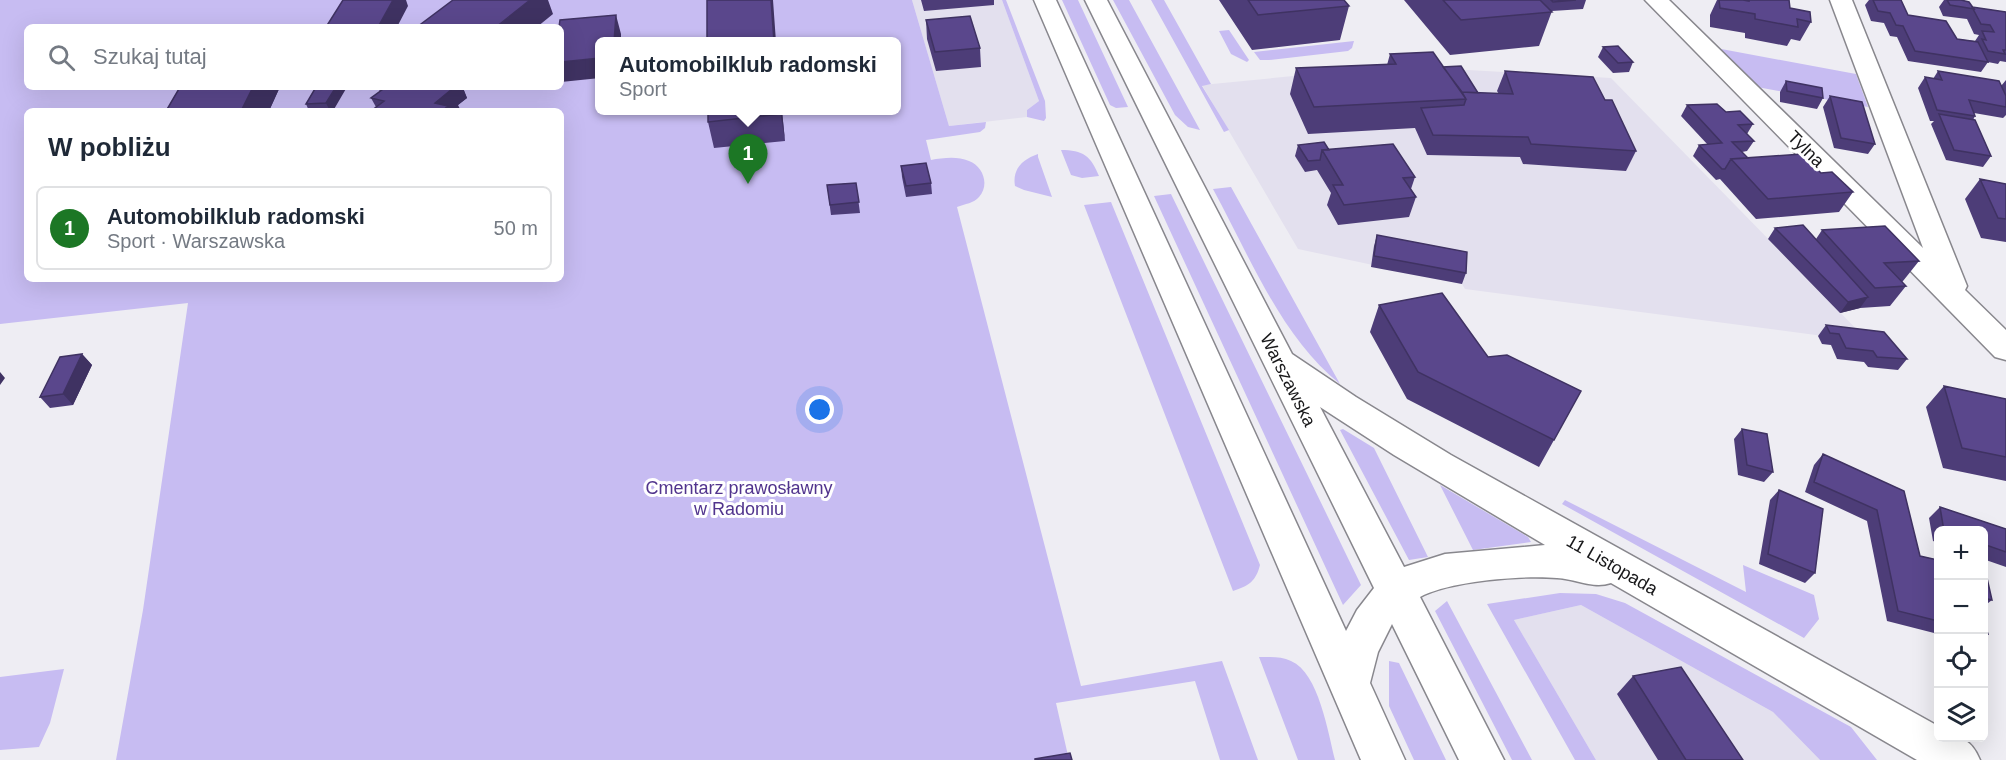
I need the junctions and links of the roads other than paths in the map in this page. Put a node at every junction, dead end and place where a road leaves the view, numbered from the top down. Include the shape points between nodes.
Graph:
1 (1045, 0) edge
2 (1096, 0) edge
3 (1656, 0) edge
4 (1841, 0) edge
5 (1957, 298) junction
6 (2006, 349) edge
7 (1276, 356) junction
8 (1396, 592) junction
9 (1658, 592) junction
10 (1349, 684) junction
11 (1383, 760) edge
12 (1482, 760) edge
13 (1958, 760) edge

1 - 10 main road
2 - 7 main road, Warszawska
3 - 5 main road, Tylna
4 - 5 main road
5 - 6 main road, Tylna
7 - 8 main road, Warszawska
7 - 9 main road, 11 Listopada via 1368,423
8 - 9 main road via 1420,578 1445,572 1527,560 1555,560 1580,564
8 - 10 main road via 1362,635
8 - 12 main road, Warszawska
9 - 13 main road, 11 Listopada
10 - 11 main road

